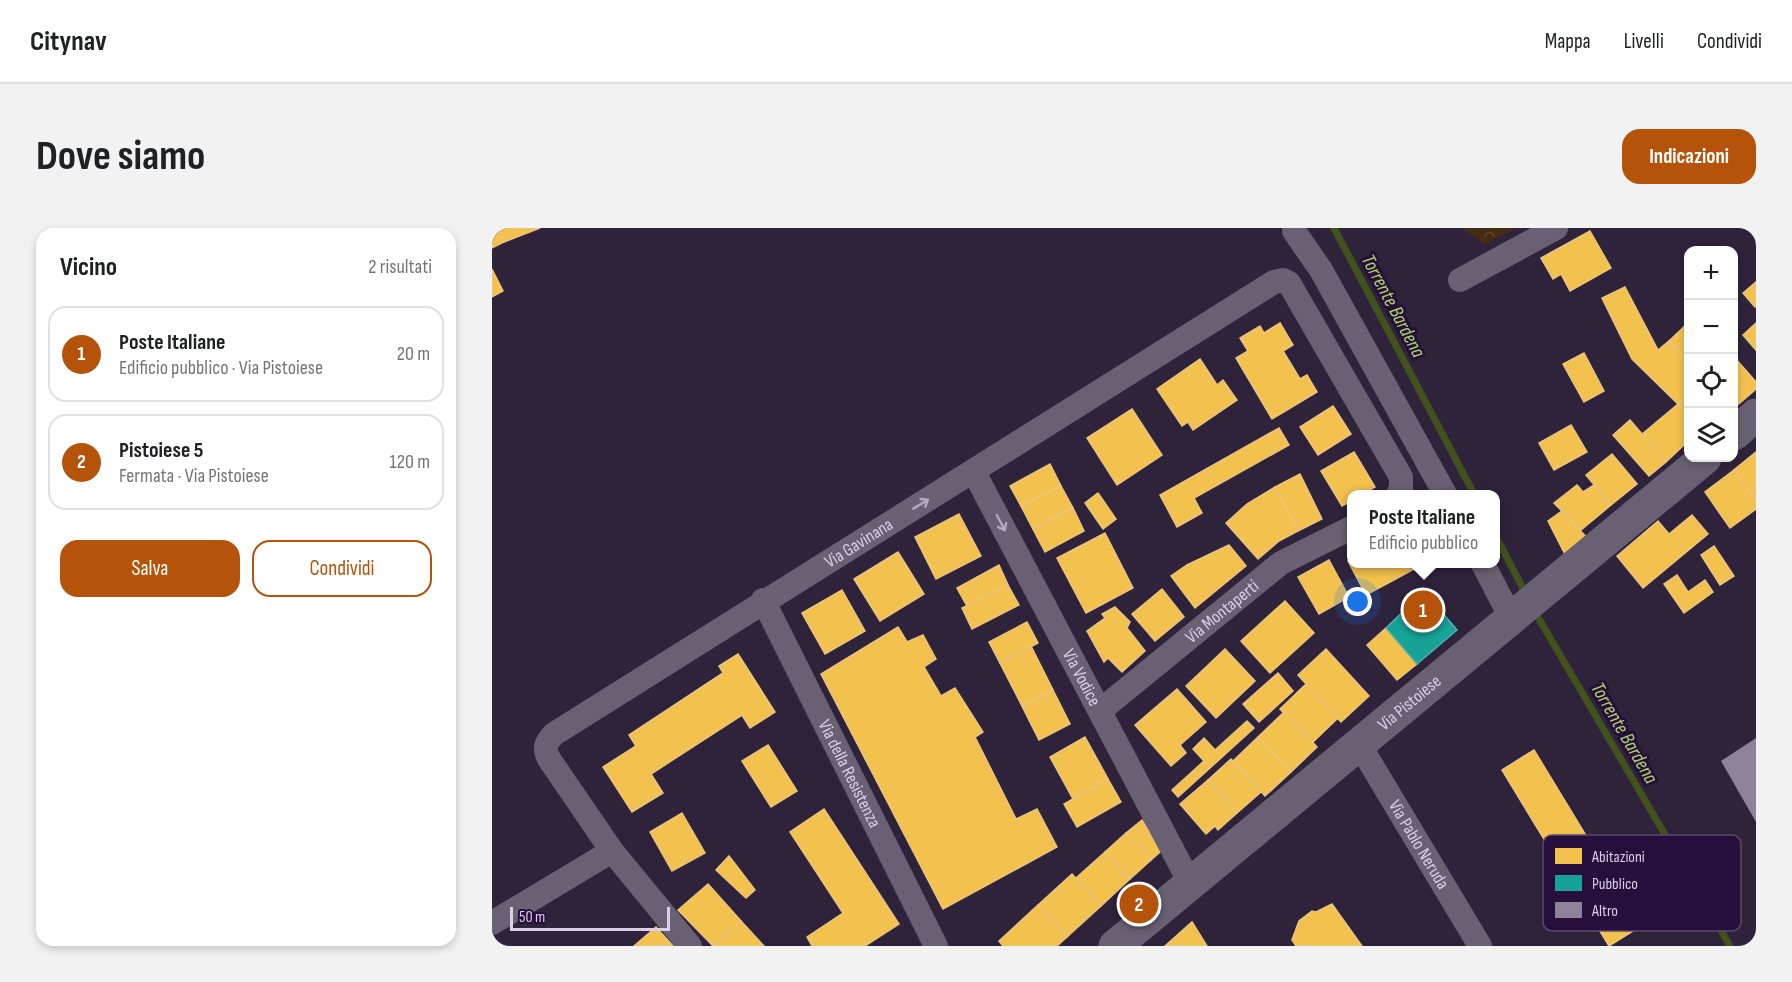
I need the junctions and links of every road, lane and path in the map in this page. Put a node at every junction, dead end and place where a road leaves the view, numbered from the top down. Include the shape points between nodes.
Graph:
1 (1556, 228) edge
2 (1294, 231) dead end
3 (1460, 280) dead end
4 (1756, 415) edge
5 (1738, 431) edge
6 (1700, 462) edge
7 (974, 472) junction
8 (1400, 490) edge
9 (1442, 490) edge
10 (1347, 530) edge
11 (1486, 568) edge
12 (764, 600) junction
13 (1516, 613) junction
14 (1101, 710) junction
15 (1359, 744) junction
16 (612, 851) junction
17 (1190, 883) junction
18 (492, 923) edge
19 (690, 946) edge
20 (936, 946) edge
21 (1115, 946) edge
22 (1480, 946) edge

1 - 3 street
2 - 9 street via 1321,270
4 - 5 main road
6 - 13 main road, Via Pistoiese
7 - 8 street, Via Gavinana via 1282,280 1289,283 1401,477
12 -> 7 street, Via Gavinana
7 -> 14 street, Via Vodice
10 - 14 street, Via Montaperti via 1281,563
11 - 13 street
12 - 16 street, Via Gavinana via 554,734 546,743 549,759
12 - 20 street, Via della Resistenza
13 - 15 main road, Via Pistoiese
14 - 17 street, Via Vodice
15 - 17 main road, Via Pistoiese
15 - 22 street, Via Pablo Neruda
16 - 18 street
16 - 19 street
17 - 21 main road, Via Pistoiese

